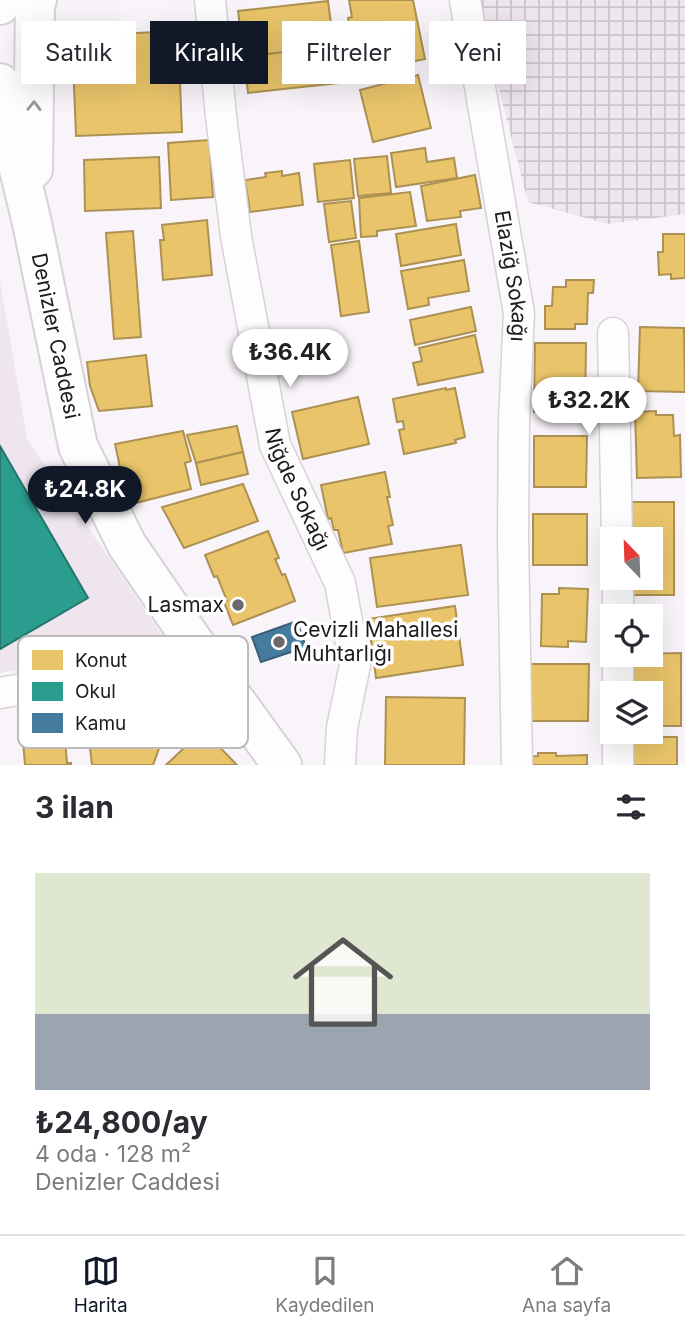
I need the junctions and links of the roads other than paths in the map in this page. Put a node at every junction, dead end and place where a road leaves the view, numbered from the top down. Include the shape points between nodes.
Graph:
1 (210, 0) edge
2 (465, 0) edge
3 (25, 1) edge
4 (0, 82) edge
5 (32, 223) junction
6 (612, 333) dead end
7 (617, 527) edge
8 (190, 636) edge
9 (18, 690) edge
10 (0, 693) edge
11 (248, 718) edge
12 (618, 744) edge
13 (282, 765) edge
14 (340, 765) edge
15 (517, 765) edge
16 (618, 765) edge

1 - 14 street, Niğde Sokağı via 236,236 275,445 340,583 355,665 342,728
2 - 15 street, Elaziğ Sokağı via 519,313 513,538
5 -> 3 street, Denizler Caddesi
4 - 5 street, Denizler Caddesi
5 - 8 street, Denizler Caddesi via 79,446 127,545
6 - 7 street
9 - 10 street
11 - 13 street, Denizler Caddesi
12 - 16 street

